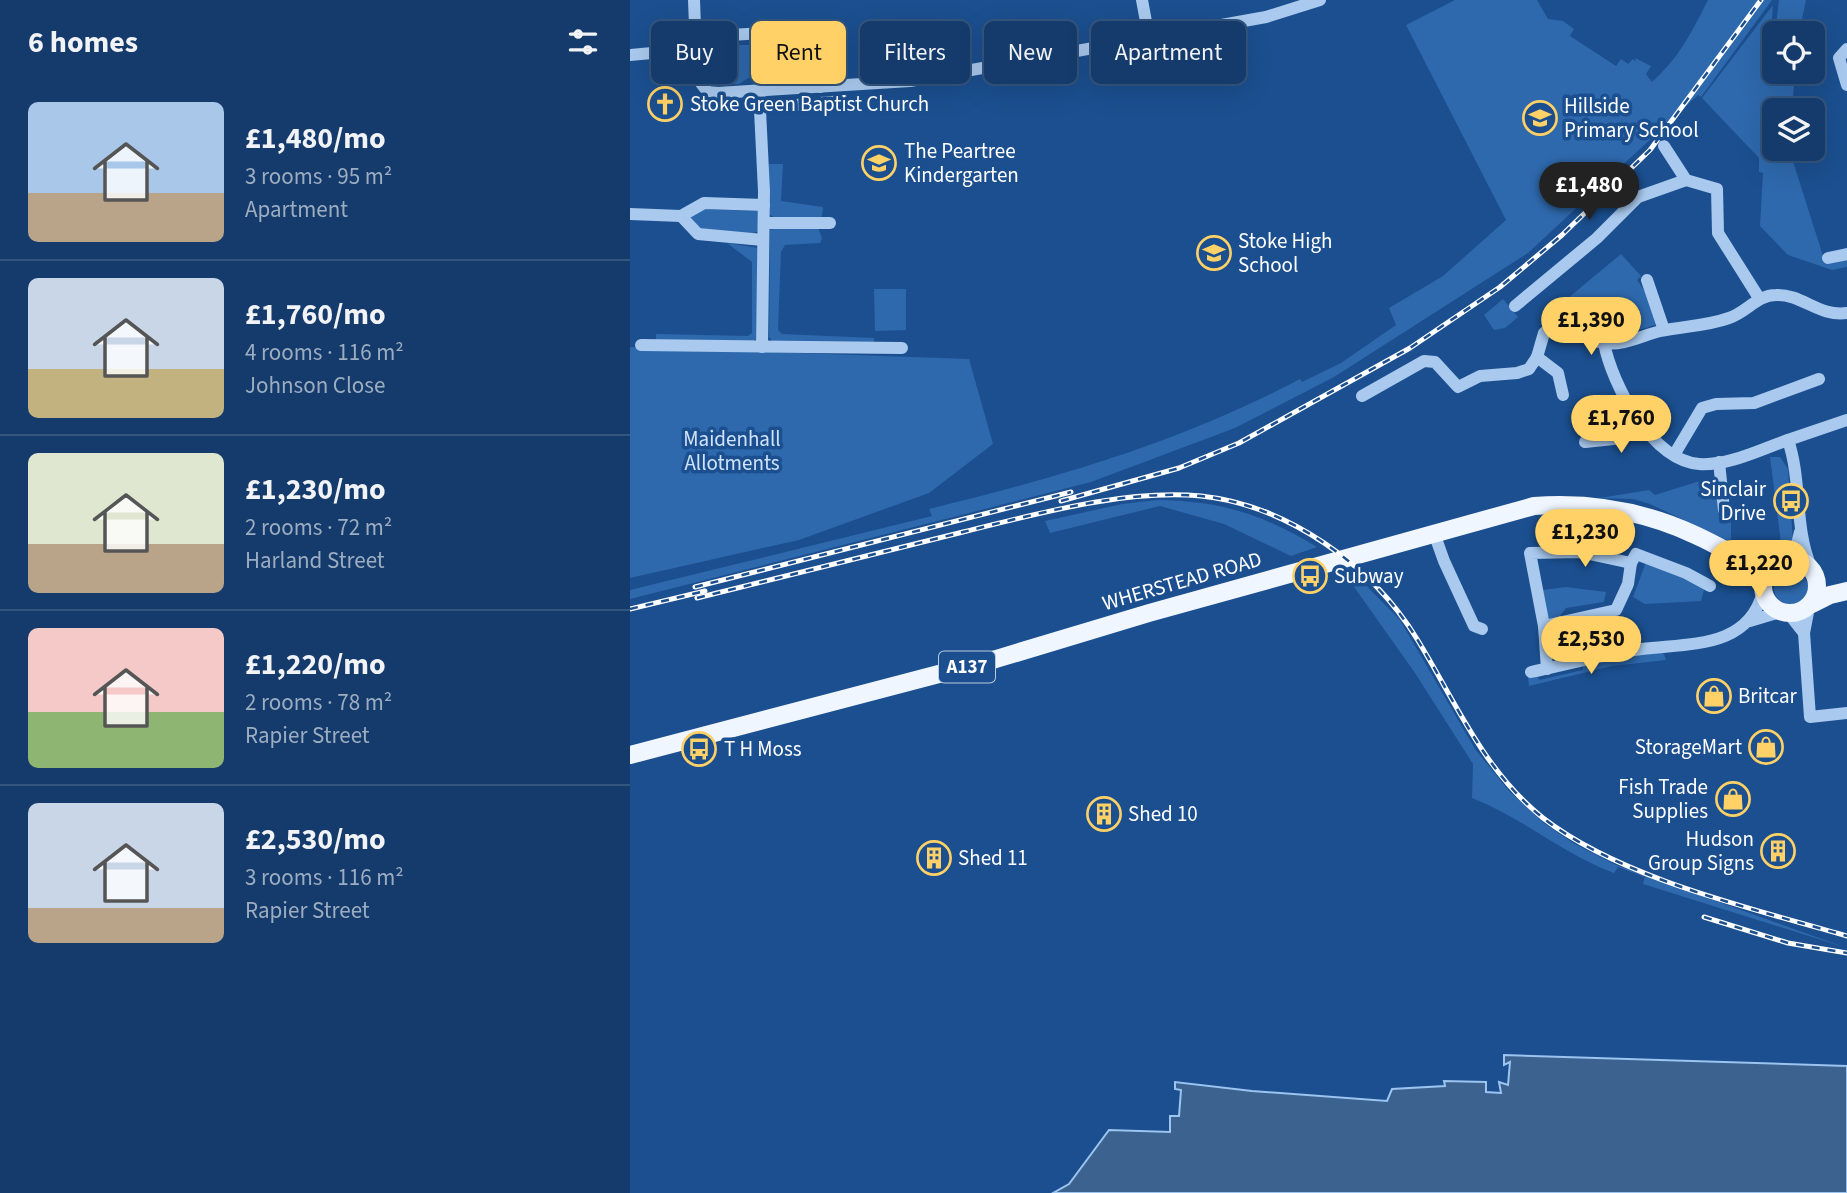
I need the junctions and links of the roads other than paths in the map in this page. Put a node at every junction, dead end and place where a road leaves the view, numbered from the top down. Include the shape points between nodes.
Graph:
1 (694, 0) edge
2 (1142, 0) edge
3 (1320, 0) edge
4 (695, 21) edge
5 (1146, 21) edge
6 (1244, 21) edge
7 (737, 38) edge
8 (1091, 48) edge
9 (1847, 49) edge
10 (651, 51) edge
11 (630, 55) edge
12 (702, 84) edge
13 (1847, 85) edge
14 (820, 87) junction
15 (759, 90) junction
16 (844, 101) dead end
17 (760, 108) junction
18 (1664, 146) dead end
19 (1686, 180) junction
20 (764, 205) junction
21 (630, 214) edge
22 (681, 216) junction
23 (764, 223) junction
24 (830, 223) dead end
25 (763, 240) junction
26 (1847, 254) edge
27 (1828, 258) dead end
28 (1647, 280) dead end
29 (1759, 298) junction
30 (1516, 306) dead end
31 (1847, 313) edge
32 (1664, 330) junction
33 (1604, 343) junction
34 (641, 345) dead end
35 (762, 347) junction
36 (902, 348) dead end
37 (1537, 357) junction
38 (1819, 379) dead end
39 (1563, 395) dead end
40 (1362, 396) dead end
41 (1847, 421) edge
42 (1643, 425) junction
43 (1788, 440) junction
44 (1586, 442) dead end
45 (1674, 455) junction
46 (1719, 462) junction
47 (1724, 510) dead end
48 (1800, 525) junction
49 (1434, 533) junction
50 (1743, 560) junction
51 (1780, 562) junction
52 (1631, 563) junction
53 (1813, 570) junction
54 (1710, 586) dead end
55 (1847, 590) edge
56 (1774, 602) junction
57 (1810, 606) junction
58 (1746, 622) junction
59 (1544, 626) junction
60 (1482, 629) dead end
61 (1804, 633) junction
62 (1547, 668) junction
63 (1531, 672) dead end
64 (1847, 713) edge
65 (630, 755) edge

1 - 4 street
2 - 5 street
3 - 6 street
7 - 14 street via 799,31 809,34 817,49
8 - 14 street via 910,81
9 - 13 street via 1839,58
10 - 11 street
12 - 15 street via 708,92
14 - 15 street
15 - 17 street
16 - 17 street
17 - 20 street
18 - 19 street
19 - 29 street via 1717,189 1718,233
19 - 30 street via 1638,197
20 - 22 street via 704,204
20 - 23 street
21 - 22 street
22 - 25 street via 698,234
23 - 24 street
23 - 25 street
25 - 35 street
26 - 27 street
28 - 32 street
29 - 31 street via 1792,297 1828,313
29 - 32 street via 1725,320
32 - 33 street
33 - 37 street via 1554,325 1544,333
33 - 42 street via 1608,364
34 - 35 street
35 - 36 street
37 - 39 street via 1558,373
37 - 40 street via 1525,371 1480,376 1458,387 1435,362 1424,361
38 - 45 street via 1754,403 1702,408
41 - 43 street
42 - 44 street via 1623,438
42 - 45 street via 1658,445
43 - 46 street
43 - 48 street via 1796,469
45 - 46 street via 1701,464
46 - 47 street
48 - 51 street via 1798,542
48 - 53 street
49 - 50 main road, WHERSTEAD ROAD / A137 via 1522,508 1589,506 1667,524
49 - 60 street via 1474,626
49 - 65 main road, WHERSTEAD ROAD / A137 via 996,659
50 - 51 main road, WHERSTEAD ROAD / A137
50 - 56 main road, WHERSTEAD ROAD / A137
51 - 53 main road, A137 via 1799,560
51 - 56 main road via 1766,574
52 - 54 street via 1636,554 1647,557
52 - 59 street via 1628,584 1616,610
52 - 59 street via 1580,552 1530,553
53 - 55 main road, A137
53 - 57 main road via 1818,589
55 - 57 main road, A137
56 - 57 main road, A137
56 - 58 street
56 - 58 street via 1759,608
56 - 61 street
57 - 61 street
58 - 62 street via 1715,641
59 - 62 street
61 - 64 street via 1810,717
62 - 63 street

